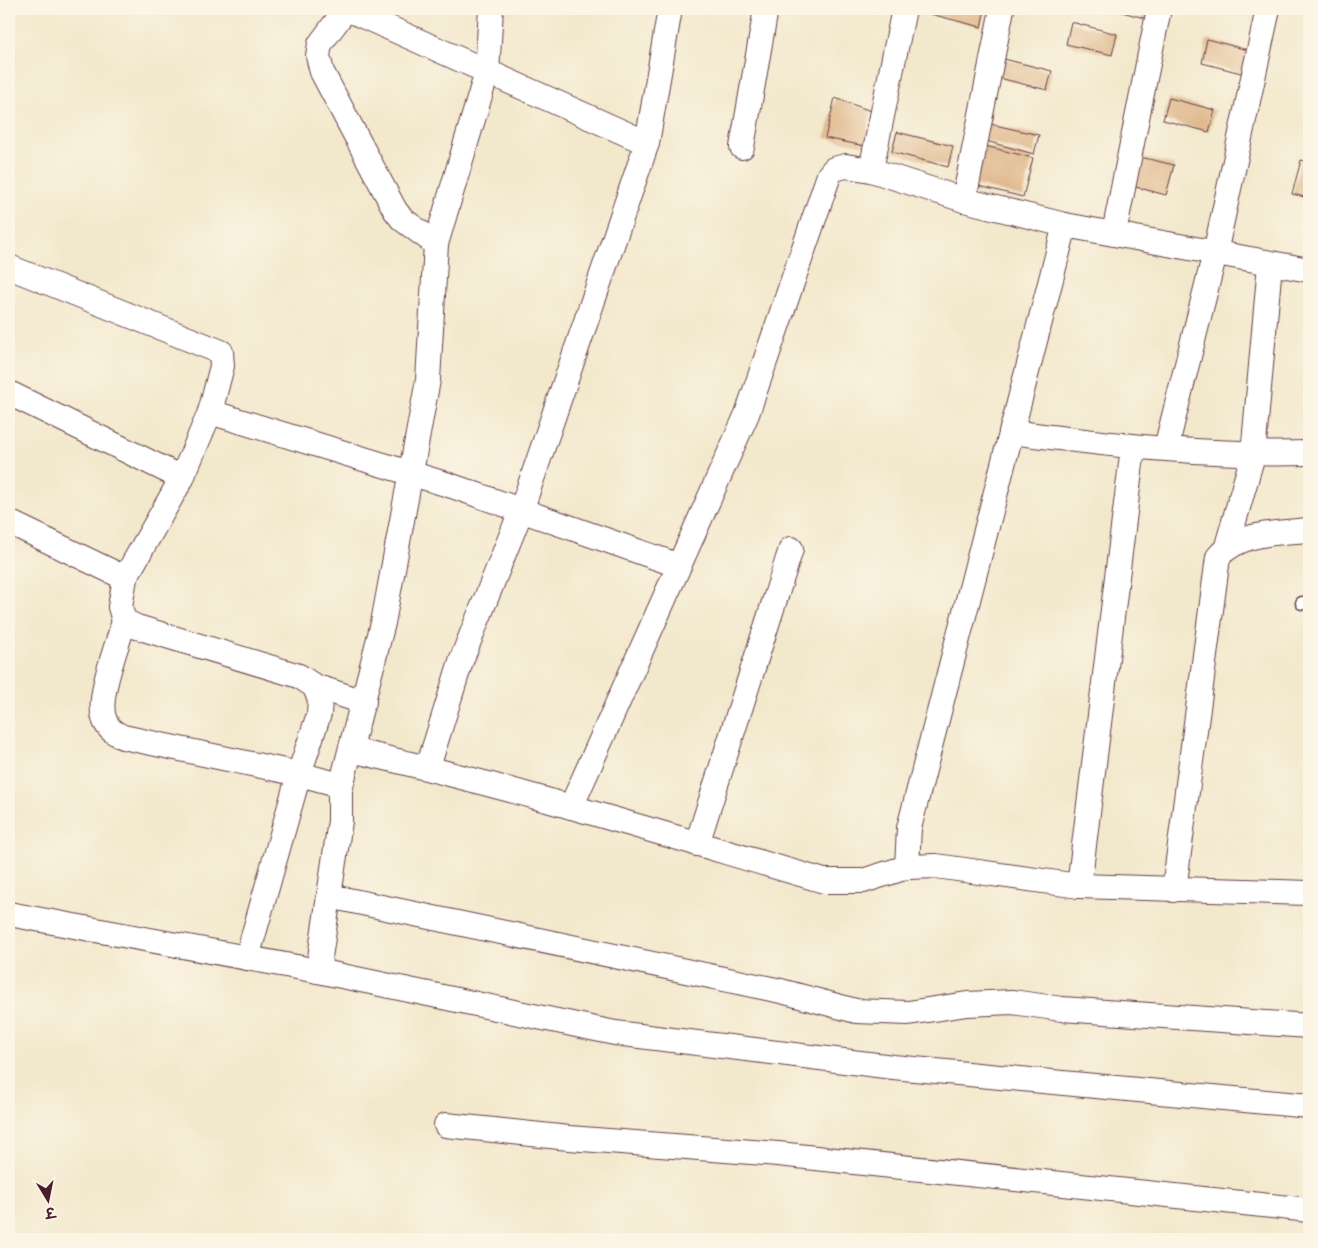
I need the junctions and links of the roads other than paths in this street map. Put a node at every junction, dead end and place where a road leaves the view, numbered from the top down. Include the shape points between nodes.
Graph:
1 (346, 9) edge
2 (491, 9) edge
3 (670, 9) edge
4 (766, 9) edge
5 (904, 9) edge
6 (1002, 9) edge
7 (1159, 9) edge
8 (1268, 9) edge
9 (487, 72) junction
10 (646, 143) junction
11 (742, 146) dead end
12 (871, 170) junction
13 (964, 200) junction
14 (1066, 226) junction
15 (1114, 233) junction
16 (436, 244) junction
17 (1214, 253) junction
18 (1270, 264) junction
19 (9, 267) edge
20 (1309, 270) edge
21 (9, 393) edge
22 (210, 412) junction
23 (1011, 432) junction
24 (1132, 448) junction
25 (1166, 448) junction
26 (1309, 453) edge
27 (1253, 455) junction
28 (409, 473) junction
29 (182, 478) junction
30 (521, 511) junction
31 (9, 522) edge
32 (1309, 530) edge
33 (1227, 546) junction
34 (791, 550) dead end
35 (677, 565) junction
36 (126, 578) junction
37 (124, 621) junction
38 (314, 686) junction
39 (364, 702) junction
40 (350, 750) junction
41 (428, 767) junction
42 (299, 774) junction
43 (340, 790) junction
44 (571, 807) junction
45 (698, 844) junction
46 (907, 867) junction
47 (1079, 886) junction
48 (1174, 890) junction
49 (1309, 892) edge
50 (329, 896) junction
51 (9, 914) edge
52 (248, 958) junction
53 (318, 971) junction
54 (1309, 1026) edge
55 (1309, 1106) edge
56 (446, 1125) dead end
57 (1309, 1210) edge

1 - 9 street
1 - 16 street via 320,44 318,56 322,72 395,210
2 - 9 street
3 - 10 street
4 - 11 street
5 - 12 street
6 - 13 street
7 - 15 street
8 - 17 street
9 - 10 street
9 - 16 street
10 - 30 street
12 - 13 street
12 - 35 street via 846,166 834,169 829,175 747,414
13 - 14 street
14 - 15 street
14 - 23 street
15 - 17 street
16 - 28 street via 428,380
17 - 18 street
17 - 25 street
18 - 20 street
18 - 27 street
19 - 22 street via 216,348 221,352 222,366
21 - 29 street
22 - 28 street
22 - 29 street
23 - 24 street
23 - 46 street via 909,828
24 - 25 street
24 - 47 street
25 - 27 street
26 - 27 street
27 - 33 street
28 - 30 street
28 - 39 street via 383,623
29 - 36 street
30 - 35 street
30 - 41 street via 461,661
31 - 36 street
32 - 33 street via 1247,538
33 - 48 street via 1218,557
34 - 45 street
35 - 44 street
36 - 37 street via 120,606
37 - 38 street via 137,628 281,669
37 - 42 street via 102,705 111,730 123,737
38 - 39 street
38 - 42 street via 320,699 319,714
39 - 40 street
40 - 41 street
40 - 43 street
41 - 44 street
42 - 43 street via 333,783
42 - 52 street
43 - 50 street via 340,821
44 - 45 street
45 - 46 street via 824,881 863,881
46 - 47 street via 971,869
47 - 48 street
48 - 49 street
50 - 53 street
50 - 54 street via 781,991 856,1011 908,1013 967,1004 1012,1002 1062,1010
51 - 52 street
52 - 53 street
53 - 55 street via 615,1033 893,1067
56 - 57 street via 778,1154

